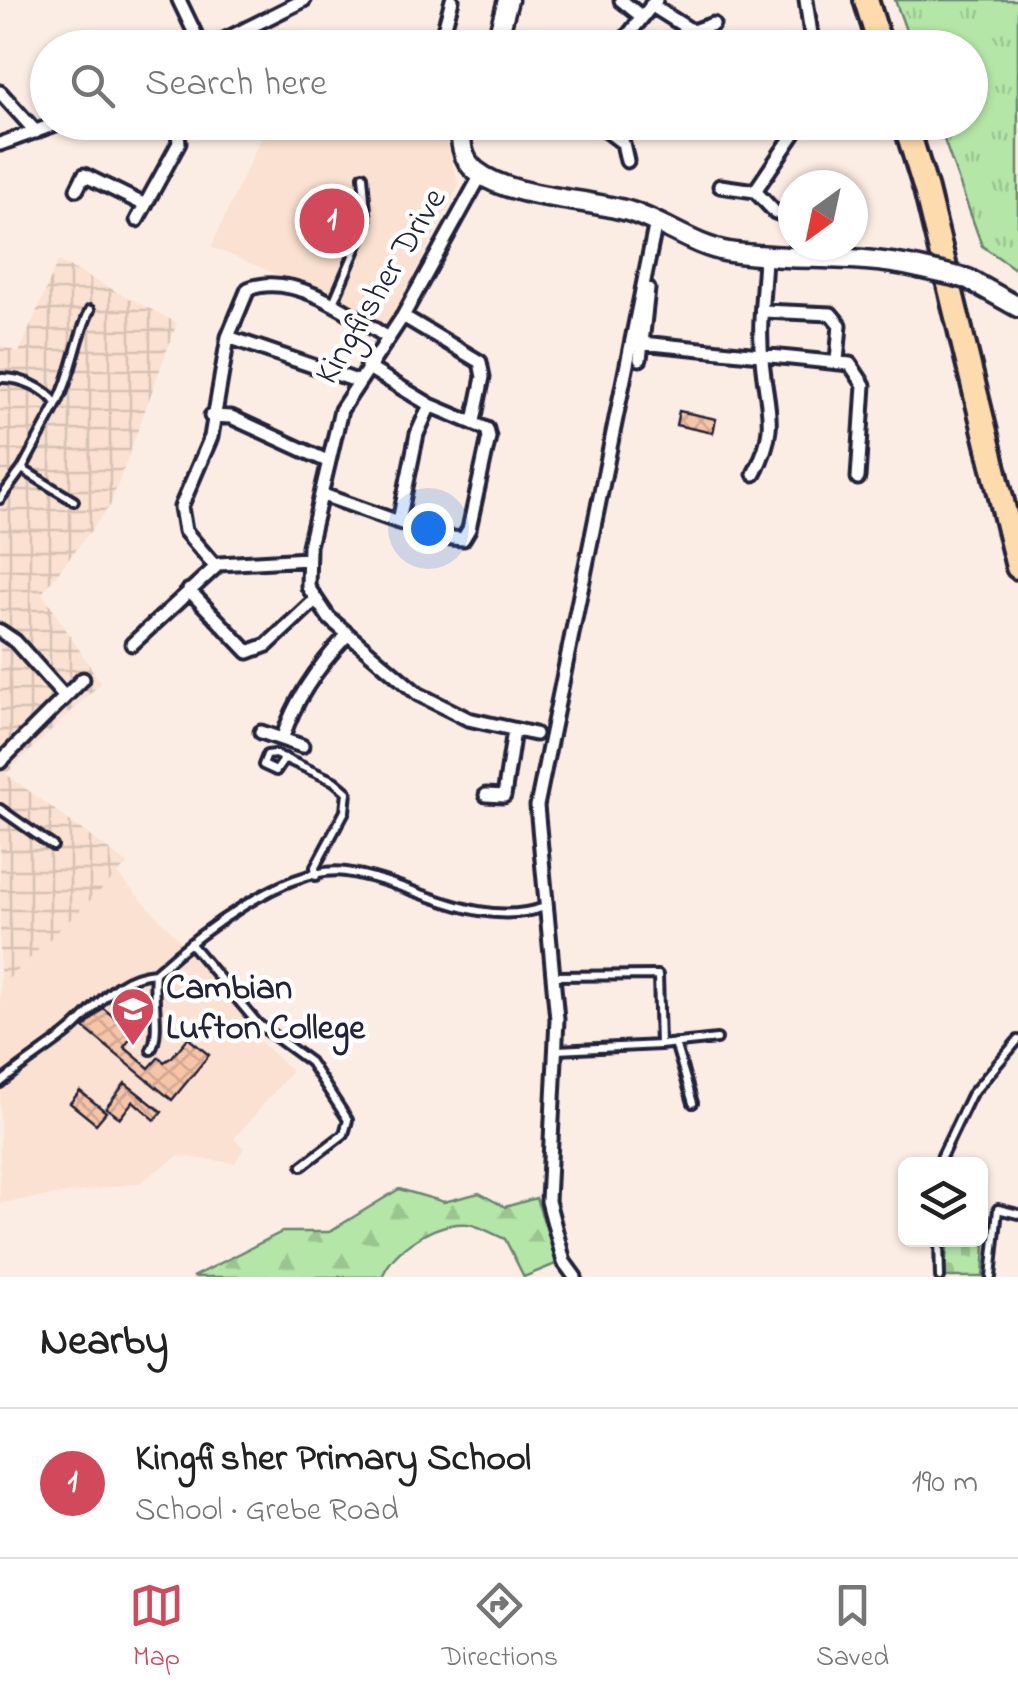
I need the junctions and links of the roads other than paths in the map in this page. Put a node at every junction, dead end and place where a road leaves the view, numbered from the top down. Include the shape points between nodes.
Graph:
1 (178, 0) edge
2 (304, 0) edge
3 (452, 0) edge
4 (508, 0) edge
5 (621, 0) edge
6 (806, 0) edge
7 (866, 0) edge
8 (654, 2) edge
9 (642, 17) junction
10 (713, 24) dead end
11 (195, 30) edge
12 (242, 30) edge
13 (444, 30) edge
14 (500, 30) edge
15 (632, 30) edge
16 (692, 30) edge
17 (696, 30) edge
18 (810, 30) edge
19 (876, 30) edge
20 (0, 92) edge
21 (30, 125) edge
22 (30, 134) edge
23 (179, 140) edge
24 (462, 140) edge
25 (619, 140) edge
26 (790, 140) edge
27 (911, 140) edge
28 (0, 144) edge
29 (626, 161) dead end
30 (481, 175) junction
31 (363, 176) dead end
32 (720, 186) dead end
33 (77, 189) dead end
34 (755, 191) junction
35 (145, 206) junction
36 (778, 213) edge
37 (137, 220) dead end
38 (656, 222) junction
39 (765, 256) junction
40 (648, 289) dead end
41 (333, 303) junction
42 (1018, 308) edge
43 (90, 310) dead end
44 (763, 311) junction
45 (403, 316) junction
46 (228, 337) junction
47 (388, 338) junction
48 (642, 343) junction
49 (761, 358) junction
50 (640, 359) dead end
51 (837, 362) junction
52 (367, 367) junction
53 (0, 378) edge
54 (358, 381) junction
55 (57, 404) junction
56 (430, 405) junction
57 (211, 416) junction
58 (474, 421) junction
59 (327, 461) junction
60 (22, 469) junction
61 (754, 474) dead end
62 (858, 478) dead end
63 (323, 495) junction
64 (0, 499) edge
65 (74, 502) dead end
66 (399, 521) junction
67 (308, 559) junction
68 (215, 566) junction
69 (1018, 567) edge
70 (189, 590) junction
71 (314, 601) junction
72 (0, 631) edge
73 (348, 634) junction
74 (132, 644) dead end
75 (83, 679) dead end
76 (64, 696) junction
77 (514, 730) junction
78 (261, 732) dead end
79 (535, 734) dead end
80 (283, 738) junction
81 (302, 746) dead end
82 (284, 758) dead end
83 (0, 762) edge
84 (486, 795) dead end
85 (0, 809) edge
86 (53, 846) dead end
87 (316, 876) junction
88 (546, 906) junction
89 (190, 943) junction
90 (155, 973) junction
91 (555, 976) junction
92 (718, 1039) dead end
93 (1018, 1040) edge
94 (675, 1043) junction
95 (660, 1045) junction
96 (151, 1050) dead end
97 (556, 1050) junction
98 (0, 1083) edge
99 (693, 1103) dead end
100 (941, 1157) edge
101 (302, 1166) dead end
102 (1018, 1214) edge
103 (940, 1247) edge
104 (575, 1277) edge
105 (940, 1277) edge
106 (991, 1277) edge

1 - 11 street
2 - 12 street
3 - 13 street
4 - 14 street
5 - 9 street
6 - 18 street
7 - 19 highway
8 - 9 street
8 - 16 street
9 - 15 street
10 - 17 street
20 - 21 street
22 - 28 street
23 - 35 street
24 - 30 street
25 - 29 street
26 - 34 street
27 - 69 highway
30 - 38 street
30 - 45 street, Kingfisher Drive
31 - 41 lane via 367,223
32 - 34 street
33 - 35 street via 84,176
34 - 36 street
35 - 37 street
38 - 39 street via 705,246
38 - 88 street via 537,806
39 - 42 street, bridge via 840,256 919,268 968,279
39 - 44 street
40 - 48 street
41 - 46 street via 264,282 248,289
41 - 47 street
43 - 55 lane
44 - 49 street
44 - 51 street via 831,314 840,324
45 - 47 street, Kingfisher Drive
45 - 58 street via 480,362 484,377
46 - 54 street
46 - 57 street
47 - 52 street, Kingfisher Drive
48 - 49 street
48 - 50 street
49 - 51 street
49 - 61 street via 771,423
51 - 62 street via 850,364 862,378
52 - 54 street, Kingfisher Drive
52 - 56 street
53 - 55 lane via 14,377
54 - 59 street, Kingfisher Drive via 341,410
55 - 60 lane
56 - 58 street
56 - 66 street
57 - 59 street via 231,417
57 - 68 street via 213,431 180,514 185,532
58 - 66 street via 490,437 467,534 456,540
59 - 63 street, Kingfisher Drive
60 - 64 lane
60 - 65 lane
63 - 66 street
63 - 67 street, Kingfisher Drive
67 - 68 street
67 - 71 street, Kingfisher Drive
68 - 70 street
70 - 71 street via 248,652 267,646
70 - 74 street
71 - 73 street
72 - 76 street
73 - 77 street via 444,710
73 - 80 street via 323,661
75 - 76 street
76 - 83 street
77 - 79 street
77 - 84 street via 504,796
78 - 80 street
80 - 81 street
82 - 87 lane via 347,792 346,812
85 - 86 lane
87 - 88 lane via 344,871 488,914
87 - 89 lane via 294,879
88 - 91 street
89 - 90 lane
89 - 101 lane via 258,1024 310,1062 348,1120 344,1134
90 - 96 lane via 157,1040
90 - 98 lane via 138,974 110,990 69,1032
91 - 95 lane via 658,975
91 - 97 street
92 - 94 lane
93 - 100 lane via 971,1096
94 - 95 lane
94 - 99 lane
95 - 97 lane
97 - 104 street via 548,1201 564,1262
102 - 106 lane via 998,1209
103 - 105 lane

